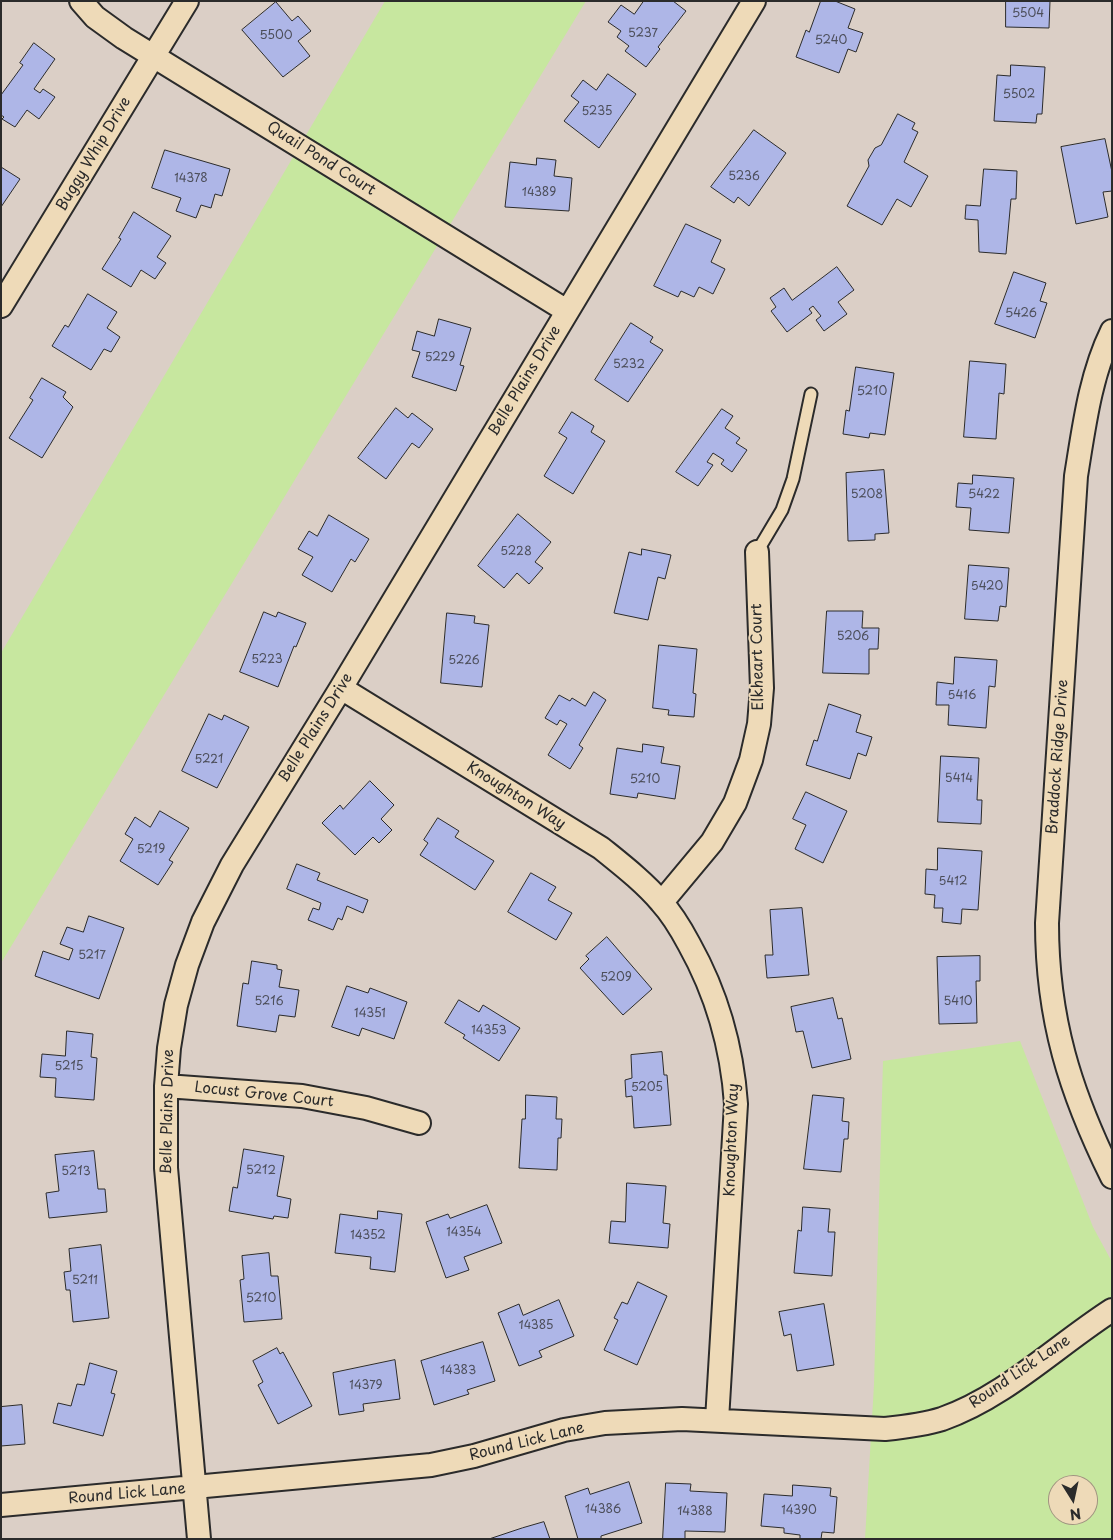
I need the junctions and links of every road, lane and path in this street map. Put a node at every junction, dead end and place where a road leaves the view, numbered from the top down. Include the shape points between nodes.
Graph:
1 (81, 1) edge
2 (187, 1) edge
3 (754, 1) edge
4 (154, 56) junction
5 (1, 306) edge
6 (567, 311) junction
7 (1112, 331) edge
8 (811, 394) dead end
9 (757, 552) joint
10 (341, 688) junction
11 (662, 902) junction
12 (166, 1086) junction
13 (419, 1123) dead end
14 (1112, 1177) edge
15 (1112, 1310) edge
16 (718, 1420) junction
17 (194, 1488) junction
18 (1, 1505) edge
19 (199, 1539) edge

1 - 4 street, Quail Pond Court via 95,17
2 - 4 street, Buggy Whip Drive
3 - 6 street, Belle Plains Drive
4 - 5 street, Buggy Whip Drive
4 - 6 street, Quail Pond Court
6 - 10 street, Belle Plains Drive
7 - 14 street, Braddock Ridge Drive via 1086,407 1076,476 1047,941 1052,1004 1071,1085
8 - 9 lane, Elkheart Court via 793,479 782,510
9 - 11 street, Elkheart Court via 762,688 759,724 750,760 735,802 712,842
10 - 11 street, Knoughton Way via 601,848
10 - 12 street, Belle Plains Drive via 232,865 203,922 176,1005
11 - 16 street, Knoughton Way via 709,982 724,1025 734,1078 736,1104
12 - 13 street, Locust Grove Court via 302,1096 366,1108
12 - 17 street, Belle Plains Drive via 166,1168
15 - 16 street, Round Lick Lane via 994,1393 941,1419 885,1430
16 - 17 street, Round Lick Lane via 682,1418 605,1423 564,1430 431,1465
17 - 18 street, Round Lick Lane
17 - 19 street, Belle Plains Drive

